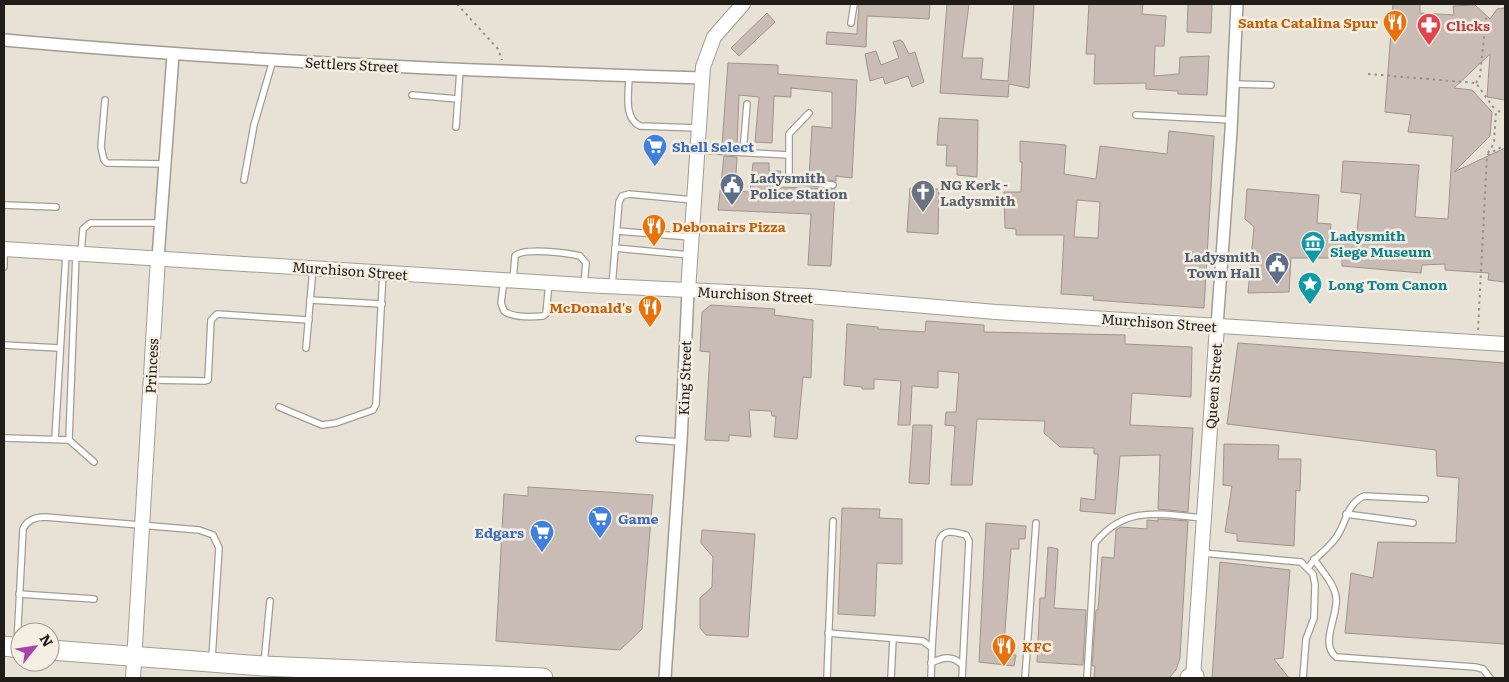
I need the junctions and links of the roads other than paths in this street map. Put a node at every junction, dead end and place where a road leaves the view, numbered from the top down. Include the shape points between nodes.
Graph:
1 (743, 4) edge
2 (854, 4) edge
3 (1237, 4) edge
4 (851, 23) dead end
5 (4, 40) edge
6 (174, 55) junction
7 (273, 60) junction
8 (460, 70) junction
9 (630, 76) junction
10 (702, 78) junction
11 (1233, 84) junction
12 (1271, 85) dead end
13 (412, 95) dead end
14 (458, 99) junction
15 (105, 100) dead end
16 (747, 104) dead end
17 (809, 113) dead end
18 (1136, 115) dead end
19 (1232, 120) junction
20 (456, 128) dead end
21 (698, 128) junction
22 (696, 150) junction
23 (743, 152) junction
24 (788, 155) junction
25 (165, 164) junction
26 (244, 180) dead end
27 (833, 184) dead end
28 (692, 200) junction
29 (4, 205) edge
30 (56, 207) dead end
31 (160, 223) junction
32 (617, 231) junction
33 (690, 237) junction
34 (616, 248) junction
35 (4, 249) edge
36 (74, 253) junction
37 (690, 255) junction
38 (158, 258) junction
39 (4, 268) edge
40 (313, 268) junction
41 (383, 272) junction
42 (508, 280) junction
43 (548, 282) junction
44 (584, 285) junction
45 (612, 286) junction
46 (688, 291) junction
47 (310, 300) junction
48 (382, 304) junction
49 (309, 320) junction
50 (1217, 326) junction
51 (1505, 344) edge
52 (4, 345) edge
53 (60, 348) junction
54 (306, 348) dead end
55 (151, 380) junction
56 (278, 407) dead end
57 (4, 438) edge
58 (639, 439) dead end
59 (55, 440) junction
60 (69, 440) junction
61 (681, 442) junction
62 (94, 462) dead end
63 (1425, 499) dead end
64 (1346, 514) junction
65 (1204, 518) junction
66 (833, 520) dead end
67 (1413, 522) dead end
68 (1036, 523) dead end
69 (142, 526) junction
70 (1202, 553) junction
71 (1314, 559) junction
72 (1308, 568) junction
73 (19, 594) junction
74 (94, 599) dead end
75 (270, 601) dead end
76 (16, 622) edge
77 (828, 633) junction
78 (893, 639) junction
79 (932, 648) junction
80 (60, 651) edge
81 (135, 656) junction
82 (212, 660) junction
83 (931, 663) junction
84 (962, 665) junction
85 (264, 666) junction
86 (133, 678) edge
87 (543, 678) edge
88 (665, 678) edge
89 (827, 678) edge
90 (891, 678) edge
91 (931, 678) edge
92 (962, 678) edge
93 (1025, 678) edge
94 (1087, 678) edge
95 (1192, 678) edge
96 (1303, 678) edge
97 (1490, 678) edge

1 - 10 street, King Street via 714,38 706,54
2 - 4 lane
3 - 11 street, Queen Street
5 - 6 street, Settlers Street
6 - 7 street, Settlers Street
6 - 25 street, Princess
7 - 8 street, Settlers Street
7 - 26 lane via 254,125
8 - 9 street, Settlers Street
8 - 14 lane
9 - 10 street, Settlers Street
9 - 21 lane via 630,114 635,123 640,126
10 - 21 street, King Street
11 - 12 lane
11 - 19 street, Queen Street
13 - 14 lane
14 - 20 lane
15 - 25 lane via 101,147 104,160
16 - 23 lane
17 - 24 lane via 789,134
18 - 19 lane
19 - 50 street, Queen Street
21 - 22 street, King Street
22 - 23 lane
22 - 28 street, King Street
23 - 24 lane
24 - 27 lane via 792,180
25 - 31 street, Princess
28 - 32 lane via 626,194 620,202
28 - 33 street, King Street
29 - 30 lane
31 - 36 lane via 90,223 83,229
31 - 38 street, Princess
32 - 33 lane
32 - 34 lane
33 - 37 street, King Street
34 - 37 lane
34 - 45 lane
35 - 36 street, Murchison Street
35 - 39 lane
36 - 38 street, Murchison Street
36 - 53 lane
36 - 60 lane
37 - 46 street, King Street
38 - 40 street, Murchison Street
38 - 55 street, Princess
40 - 41 street, Murchison Street
40 - 47 lane
41 - 42 street, Murchison Street
41 - 48 lane
42 - 43 street, Murchison Street
42 - 43 lane via 501,303 504,311 533,316 546,314
42 - 44 lane via 515,256 522,251 532,251 580,256 586,263
43 - 44 street, Murchison Street
44 - 45 street, Murchison Street
45 - 46 street, Murchison Street
46 - 50 street, Murchison Street via 808,296
46 - 61 street, King Street
47 - 48 lane
47 - 49 lane
48 - 56 lane via 373,410 322,425
49 - 54 lane
49 - 55 lane via 217,314 211,320 208,380
50 - 51 street, Murchison Street
50 - 65 street, Queen Street
52 - 53 lane
53 - 59 lane
55 - 69 street, Princess
57 - 59 lane
58 - 61 lane
59 - 60 lane
60 - 62 lane
61 - 88 street, King Street
63 - 64 lane via 1364,496 1356,500
64 - 67 lane
64 - 71 lane via 1335,539
65 - 70 street, Queen Street
65 - 94 lane via 1140,514 1112,525 1095,543
66 - 77 lane
68 - 93 lane
69 - 73 lane via 45,517 29,521 22,535
69 - 81 street, Princess
69 - 82 lane via 206,531 218,541
70 - 72 lane via 1301,562
70 - 95 street, Queen Street
71 - 72 lane
71 - 97 lane via 1336,595 1337,610 1329,639 1336,657 1475,667 1483,669
72 - 96 lane via 1315,585 1314,618 1306,639
73 - 74 lane
73 - 76 lane
75 - 85 lane
77 - 78 lane
77 - 89 lane
78 - 79 lane via 918,640
78 - 90 lane
79 - 83 lane
79 - 84 lane via 939,542 948,531 966,535 969,541
80 - 81 highway
81 - 82 highway
81 - 86 street, Princess
82 - 85 highway
83 - 84 lane via 953,658
83 - 91 lane
84 - 92 lane
85 - 87 highway

